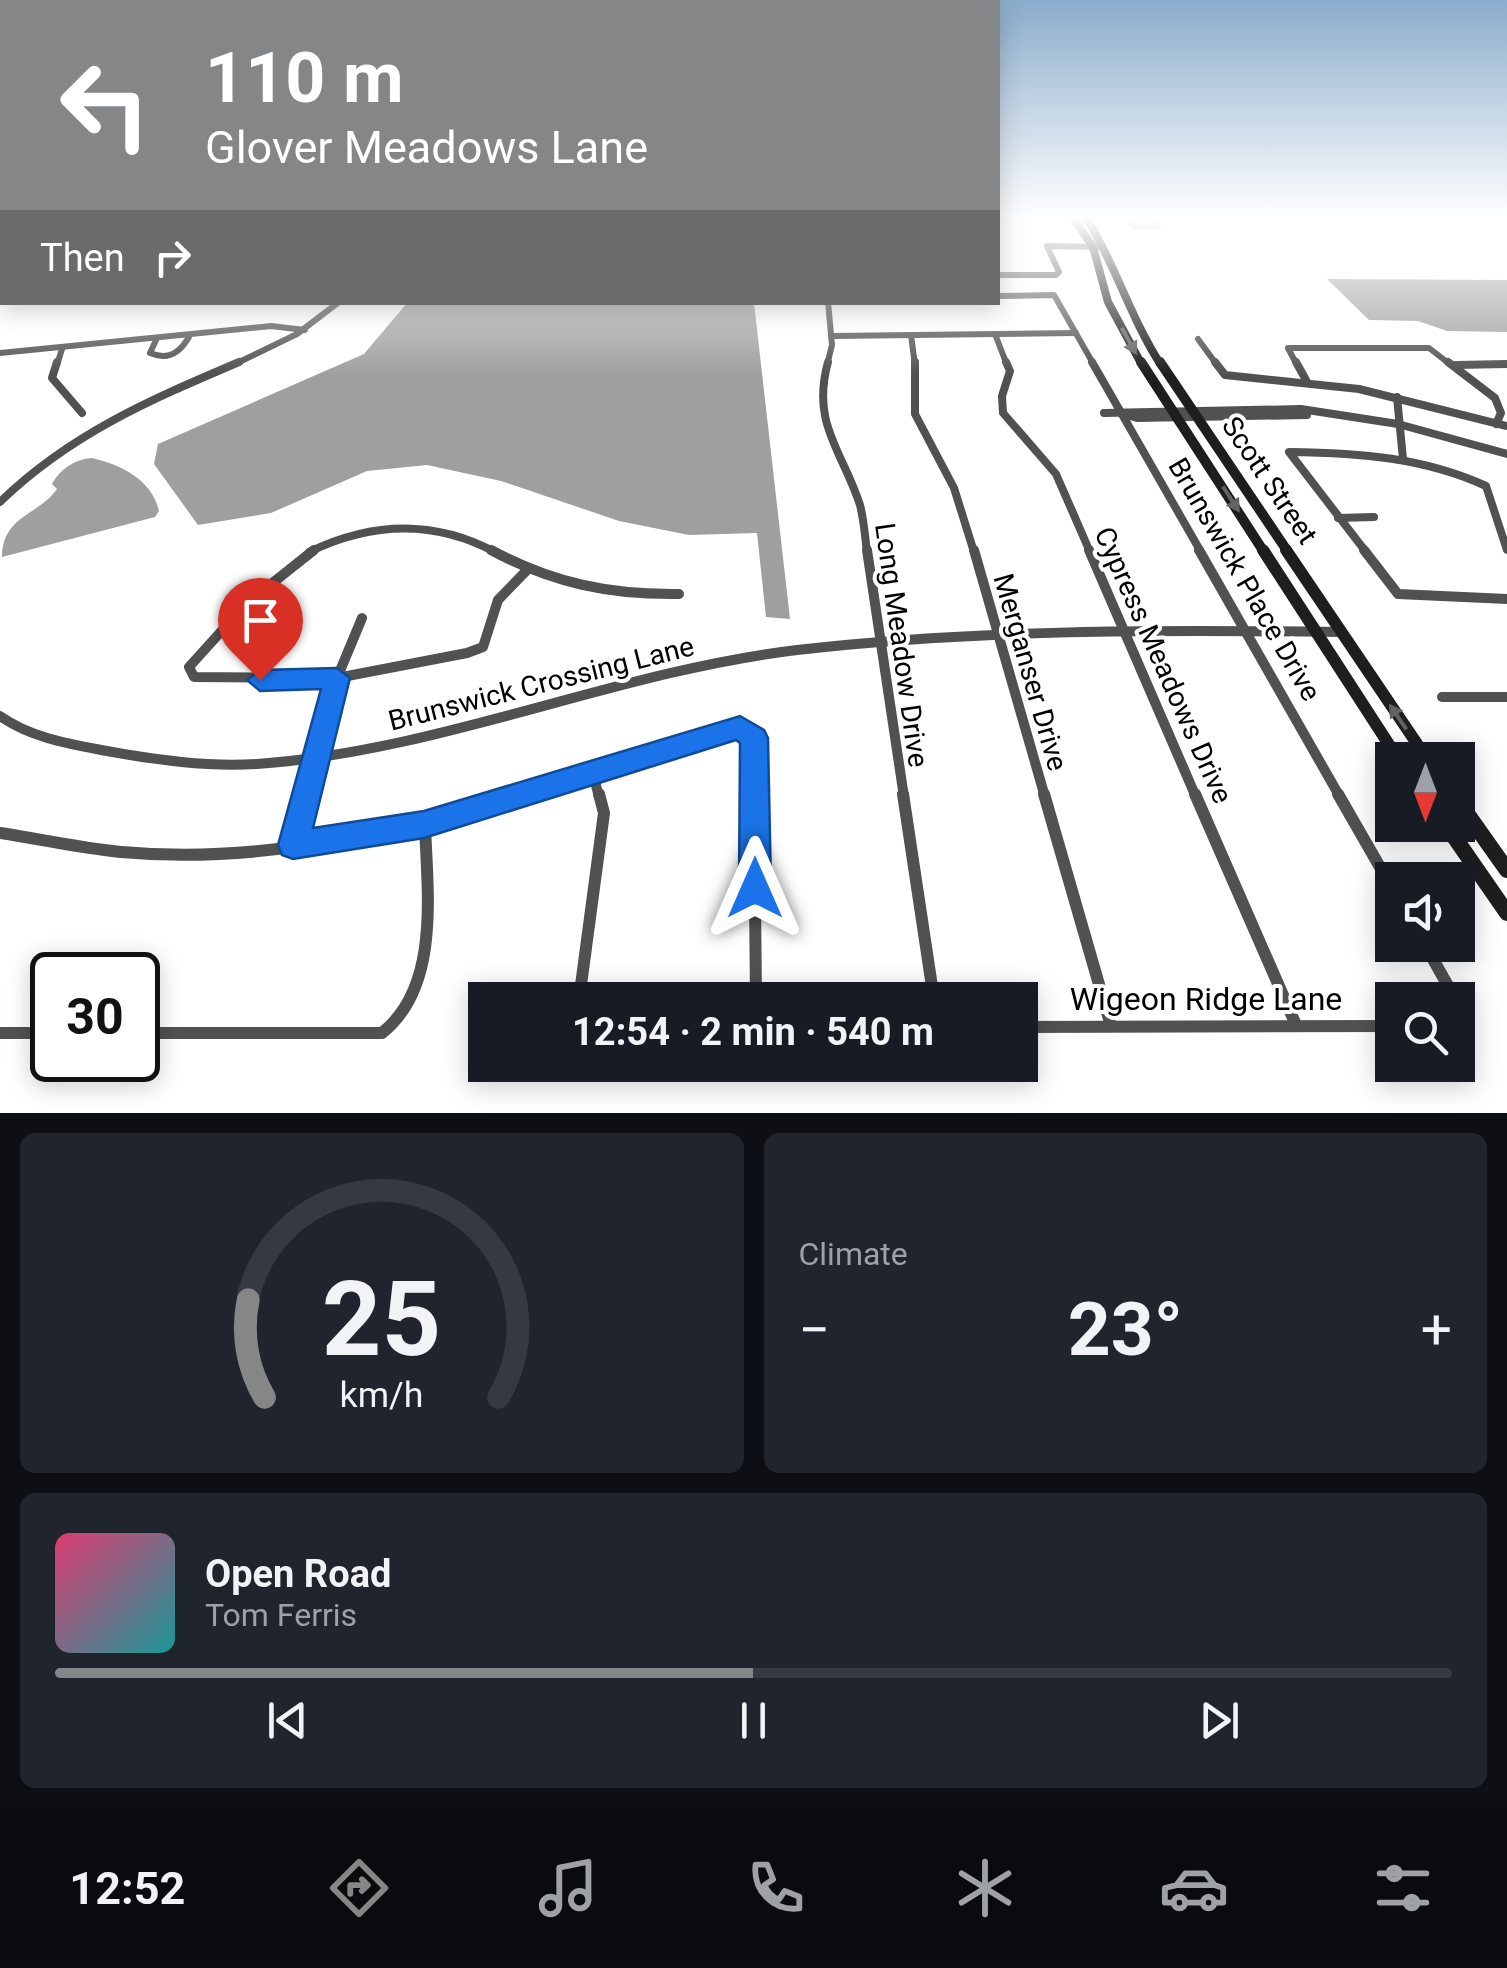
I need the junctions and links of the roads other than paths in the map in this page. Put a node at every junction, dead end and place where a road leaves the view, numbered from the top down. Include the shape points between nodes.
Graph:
1 (1058, 271) edge
2 (1100, 271) edge
3 (1114, 271) edge
4 (1000, 275) edge
5 (1106, 290) junction
6 (1122, 292) junction
7 (1000, 296) edge
8 (336, 305) edge
9 (828, 305) edge
10 (305, 330) junction
11 (1076, 333) junction
12 (995, 334) junction
13 (190, 335) junction
14 (912, 335) junction
15 (831, 336) junction
16 (157, 338) junction
17 (1198, 339) dead end
18 (62, 349) junction
19 (0, 353) edge
20 (1507, 364) edge
21 (1452, 365) junction
22 (1306, 380) junction
23 (1398, 397) junction
24 (82, 413) dead end
25 (1104, 413) dead end
26 (1121, 413) junction
27 (1177, 413) junction
28 (1195, 413) junction
29 (1398, 424) junction
30 (1496, 424) junction
31 (1507, 426) edge
32 (1507, 454) edge
33 (1403, 459) junction
34 (0, 488) edge
35 (14, 488) junction
36 (0, 502) edge
37 (1374, 517) dead end
38 (1338, 518) junction
39 (1507, 550) edge
40 (528, 570) junction
41 (679, 594) dead end
42 (1507, 600) edge
43 (362, 618) dead end
44 (1246, 632) junction
45 (1316, 632) junction
46 (1341, 632) junction
47 (1126, 635) junction
48 (997, 638) junction
49 (877, 641) junction
50 (337, 678) junction
51 (1442, 696) dead end
52 (1507, 696) edge
53 (0, 716) edge
54 (1387, 742) edge
55 (1416, 742) edge
56 (315, 758) junction
57 (592, 770) junction
58 (424, 824) junction
59 (1475, 825) edge
60 (0, 833) edge
61 (1460, 842) edge
62 (293, 845) junction
63 (1377, 862) edge
64 (1507, 870) edge
65 (1499, 888) edge
66 (1507, 913) edge
67 (581, 982) edge
68 (756, 982) edge
69 (931, 982) edge
70 (1296, 1025) junction
71 (1112, 1026) junction
72 (1375, 1026) edge
73 (1038, 1028) edge
74 (0, 1033) edge
75 (30, 1033) edge
76 (160, 1033) edge

1 - 4 street
2 - 5 main road, Scott Street
3 - 6 main road, Scott Street
5 - 6 main road
5 -> 27 main road, Scott Street via 1132,348
6 - 28 main road, Scott Street via 1144,340
7 - 11 street, Brunswick Place Drive via 1054,295
8 - 10 street
9 - 15 street, Long Meadow Drive
10 - 13 street via 271,326
10 - 35 street via 121,413 42,462
11 - 12 street
11 - 26 street, Brunswick Place Drive
12 - 14 street
12 - 47 street, Cypress Meadows Drive via 1010,371 1003,413 1056,474
13 - 16 street
13 - 16 street via 168,357 150,354
14 - 15 street
14 - 48 street, Merganser Drive via 916,419 959,499
15 - 49 street, Long Meadow Drive via 820,391 827,434 860,506
16 - 18 street
17 - 22 street via 1225,375
18 - 19 street
18 - 24 street via 52,378
20 - 21 street
21 - 22 street via 1429,348 1411,345 1288,348
21 - 30 street via 1495,398 1501,414
22 - 23 street
23 - 29 street
23 - 30 street
25 - 26 street
26 - 27 street
26 - 44 street, Brunswick Place Drive
27 - 28 street
27 -> 45 main road, Scott Street
28 - 29 street via 1339,414
28 - 46 main road, Scott Street
29 - 32 street
29 - 33 street
30 - 31 street
33 - 38 street via 1289,452
33 - 39 street via 1486,486
34 - 35 street
35 - 36 street
37 - 38 street
38 - 42 street via 1398,594
40 - 41 street via 599,593
40 - 50 street via 498,600 483,647
40 - 50 street via 464,538 434,531 356,532 292,560 262,584 189,667 194,677
43 - 50 street
44 - 45 street, Brunswick Crossing Lane
44 - 47 street, Brunswick Crossing Lane
44 - 63 street, Brunswick Place Drive
45 - 46 street, Brunswick Crossing Lane
45 - 54 main road, Scott Street
55 -> 46 main road, Scott Street
47 - 48 street, Brunswick Crossing Lane
47 - 70 street, Cypress Meadows Drive
48 - 49 street, Brunswick Crossing Lane
48 - 71 street, Merganser Drive
49 - 56 street, Brunswick Crossing Lane via 660,672 438,736
49 - 69 street, Long Meadow Drive
50 - 56 street
51 - 52 street
53 - 56 street, Brunswick Crossing Lane via 16,728 117,756 210,764
56 - 62 street
57 - 58 street
57 - 67 street via 604,812
57 - 68 street via 740,728 754,738
58 - 62 street
58 - 76 street via 428,927 408,1009 397,1026 382,1033
59 - 64 main road
60 - 62 street via 121,852 211,854
61 - 65 main road
65 - 66 main road
70 - 71 street, Wigeon Ridge Lane
70 - 72 street, Wigeon Ridge Lane
71 - 73 street, Wigeon Ridge Lane
74 - 75 street

